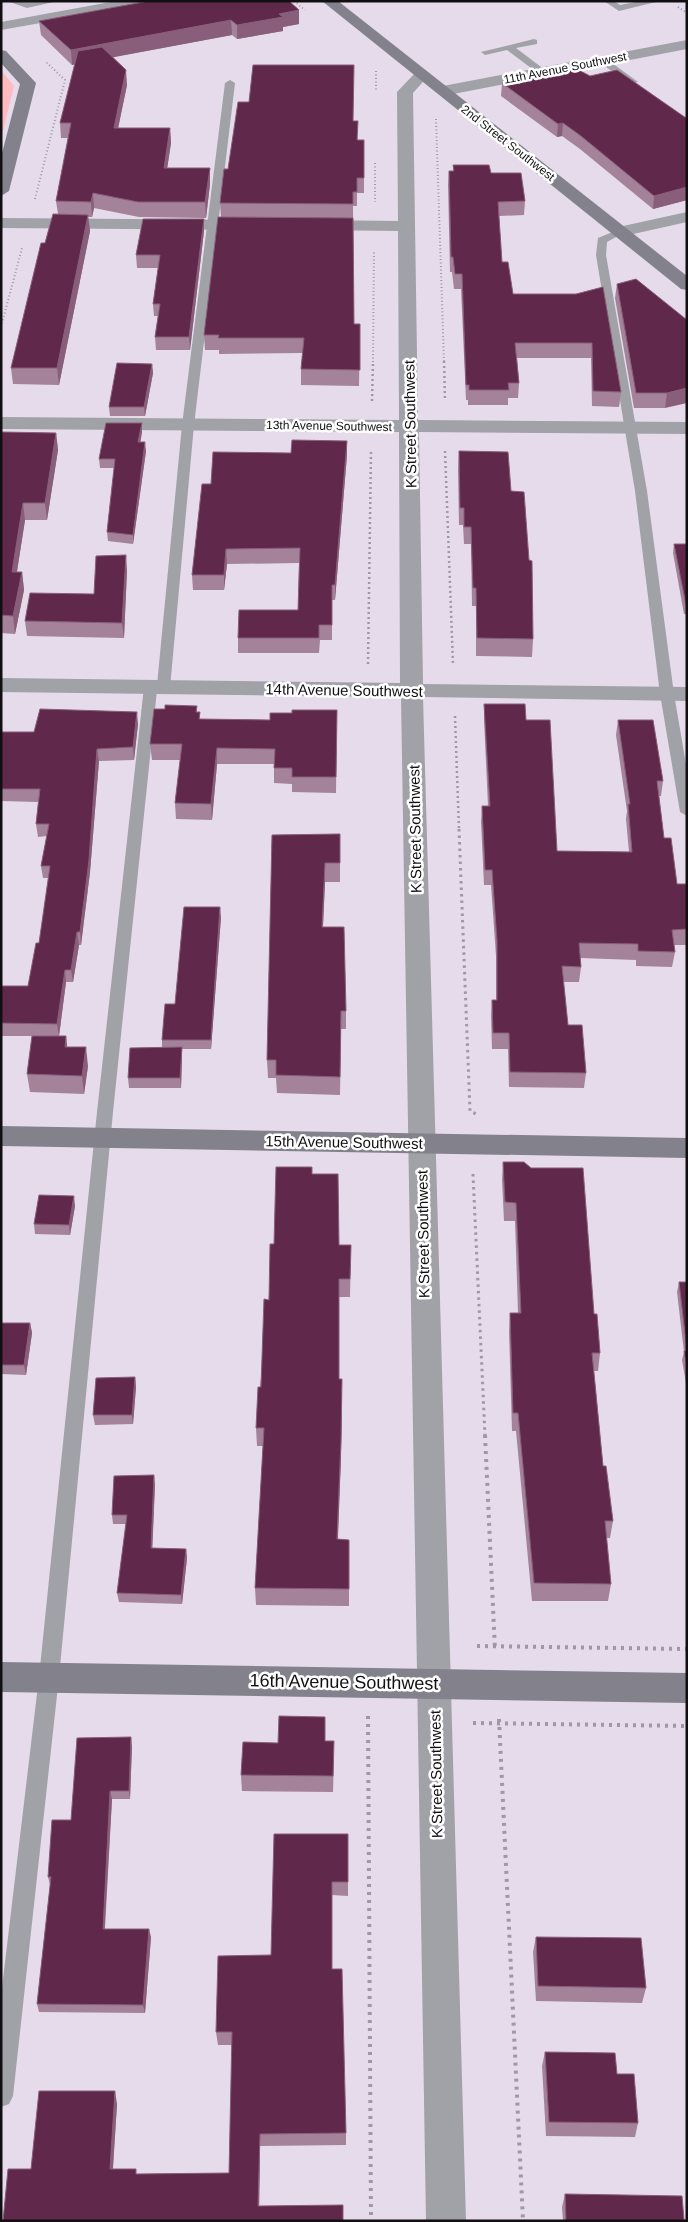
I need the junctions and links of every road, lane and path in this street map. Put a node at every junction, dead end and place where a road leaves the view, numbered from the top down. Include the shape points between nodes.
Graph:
1 (11, 1) edge
2 (54, 1) edge
3 (294, 1) edge
4 (330, 1) edge
5 (608, 1) edge
6 (656, 1) edge
7 (138, 2) edge
8 (309, 14) dead end
9 (1, 26) edge
10 (534, 42) dead end
11 (687, 44) edge
12 (508, 47) junction
13 (485, 52) dead end
14 (1, 54) edge
15 (602, 60) junction
16 (376, 69) dead end
17 (542, 72) junction
18 (230, 83) dead end
19 (432, 83) junction
20 (642, 89) edge
21 (375, 97) dead end
22 (436, 116) dead end
23 (375, 154) dead end
24 (1, 191) edge
25 (375, 209) dead end
26 (687, 217) edge
27 (1, 223) edge
28 (213, 225) junction
29 (270, 225) edge
30 (299, 225) edge
31 (406, 226) junction
32 (620, 232) junction
33 (24, 240) dead end
34 (374, 243) dead end
35 (687, 285) edge
36 (1, 327) edge
37 (372, 408) dead end
38 (445, 408) dead end
39 (1, 423) edge
40 (188, 425) junction
41 (410, 427) junction
42 (629, 428) junction
43 (687, 428) edge
44 (371, 446) dead end
45 (445, 446) dead end
46 (368, 670) dead end
47 (453, 671) dead end
48 (1, 686) edge
49 (157, 688) junction
50 (412, 691) junction
51 (677, 694) edge
52 (455, 709) dead end
53 (687, 812) edge
54 (478, 1116) dead end
55 (1, 1136) edge
56 (103, 1137) junction
57 (421, 1144) junction
58 (687, 1148) edge
59 (473, 1169) dead end
60 (476, 1646) dead end
61 (495, 1646) junction
62 (687, 1649) edge
63 (496, 1656) dead end
64 (1, 1677) edge
65 (49, 1678) junction
66 (434, 1684) junction
67 (687, 1688) edge
68 (369, 1708) dead end
69 (499, 1716) dead end
70 (472, 1723) dead end
71 (499, 1724) junction
72 (687, 1726) edge
73 (1, 2096) edge
74 (371, 2221) edge
75 (446, 2221) edge
76 (523, 2221) edge

1 - 2 lane via 27,5
3 - 8 path
4 - 19 street, 2nd Street Southwest
5 - 6 lane via 619,8
7 - 9 street
10 - 12 lane
11 - 15 street, 11th Avenue Southwest
12 - 13 lane
12 - 17 lane
14 - 24 street via 28,83
15 - 17 street, 11th Avenue Southwest
15 - 20 lane
16 - 21 path
17 - 19 street, 11th Avenue Southwest
18 - 28 lane
19 - 31 street, K Street Southwest via 405,92
19 - 32 street, 2nd Street Southwest
22 - 38 path
23 - 25 path
26 - 32 street
27 - 28 street
28 - 29 street
28 - 40 lane
30 - 31 street
31 - 41 street, K Street Southwest
32 - 35 street, 2nd Street Southwest
32 - 42 lane via 602,240 601,255
33 - 36 path
34 - 37 path
39 - 40 street, 13th Avenue Southwest
40 - 41 street, 13th Avenue Southwest
40 - 49 lane
41 - 42 street, 13th Avenue Southwest
41 - 50 street, K Street Southwest
42 - 43 street, 13th Avenue Southwest
42 - 51 lane
44 - 46 path
45 - 47 path
48 - 49 street, 14th Avenue Southwest
49 - 50 street, 14th Avenue Southwest
49 - 56 lane
50 - 51 street, 14th Avenue Southwest
50 - 57 street, K Street Southwest
51 - 53 lane
52 - 54 path via 470,1111
55 - 56 street, 15th Avenue Southwest
56 - 57 street, 15th Avenue Southwest
56 - 65 lane
57 - 58 street, 15th Avenue Southwest
57 - 66 street, K Street Southwest
59 - 61 path
60 - 61 path
61 - 62 path
61 - 63 path
64 - 65 street, 16th Avenue Southwest
65 - 66 street, 16th Avenue Southwest
65 - 73 lane
66 - 67 street, 16th Avenue Southwest
66 - 75 street, K Street Southwest
68 - 74 path
69 - 71 path
70 - 71 path
71 - 72 path
71 - 76 path

